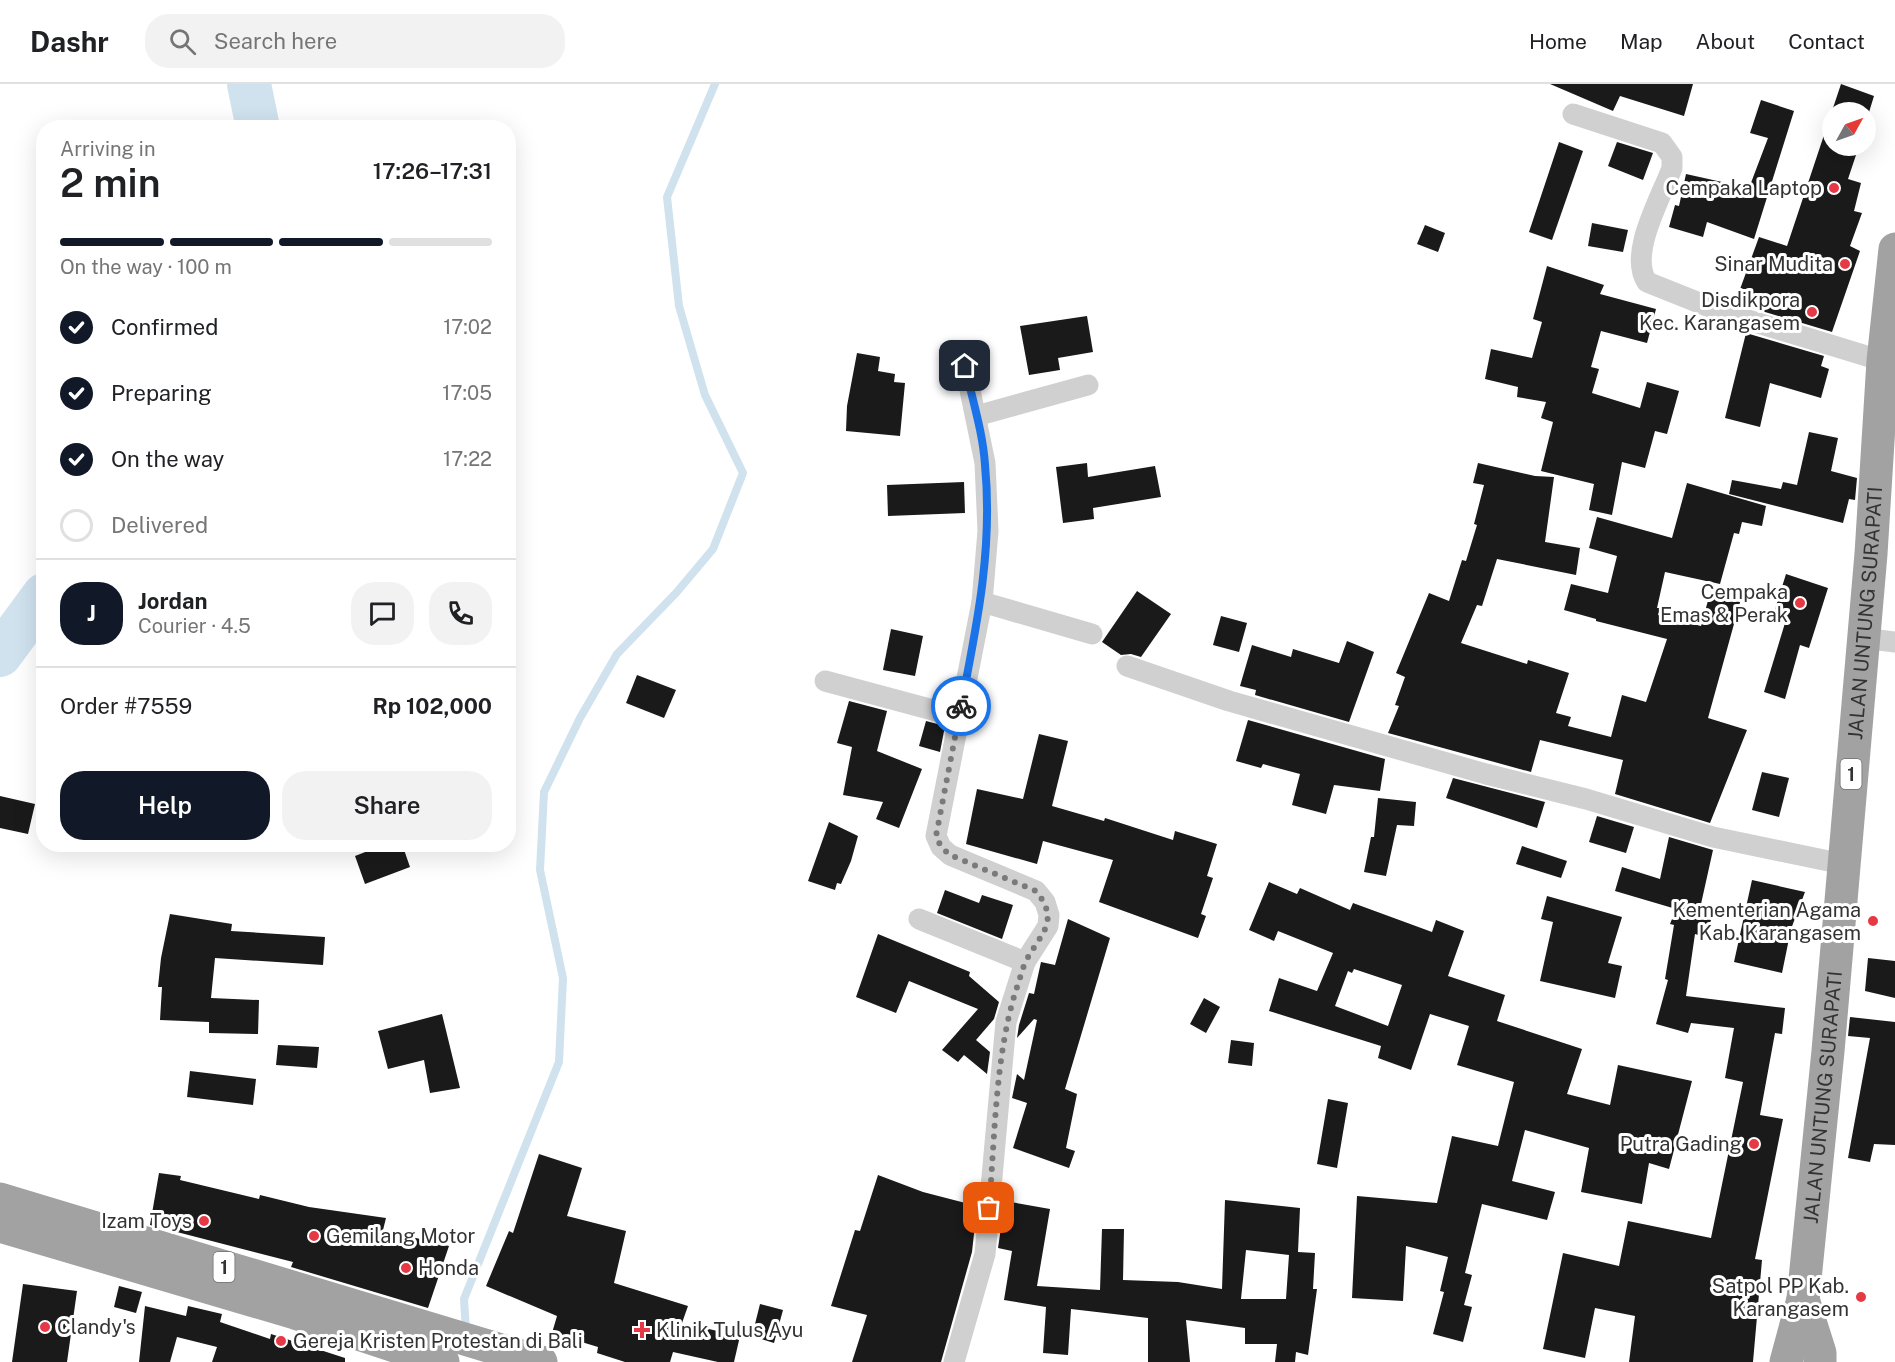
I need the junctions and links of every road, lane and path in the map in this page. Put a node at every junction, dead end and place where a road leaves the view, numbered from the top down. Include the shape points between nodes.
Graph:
1 (1573, 114) dead end
2 (1895, 249) edge
3 (1883, 361) junction
4 (965, 366) dead end
5 (1088, 385) dead end
6 (976, 416) junction
7 (1886, 475) edge
8 (982, 602) junction
9 (1092, 634) dead end
10 (1879, 640) edge
11 (1127, 666) dead end
12 (825, 681) dead end
13 (959, 717) junction
14 (1843, 864) junction
15 (919, 919) dead end
16 (1025, 962) junction
17 (0, 1199) edge
18 (0, 1226) edge
19 (1803, 1299) junction
20 (442, 1355) edge
21 (522, 1358) edge
22 (954, 1362) edge
23 (960, 1362) edge
24 (1786, 1362) edge
25 (1820, 1362) edge

1 - 3 street via 1662,143 1672,157 1672,168 1642,246 1640,272 1647,282 1732,315
2 - 3 highway, JALAN UNTUNG SURAPATI / 1
3 - 7 highway, JALAN UNTUNG SURAPATI / 1
4 - 6 street
5 - 6 street
6 - 8 street via 985,463 988,531
7 - 10 highway, JALAN UNTUNG SURAPATI / 1
8 - 9 street
8 - 13 street
10 - 14 highway, JALAN UNTUNG SURAPATI / 1
11 - 14 street via 1229,701 1713,837
12 - 13 street
13 - 16 street via 936,836 950,855 1025,885 1045,902 1048,926
14 - 19 highway, JALAN UNTUNG SURAPATI / 1
15 - 16 street
16 - 22 street via 1006,1023 985,1254
17 - 20 highway, 1
18 - 20 highway, 1
19 - 24 highway, JALAN UNTUNG SURAPATI / 1
19 - 25 highway, JALAN UNTUNG SURAPATI / 1
20 - 21 highway, 1
22 - 23 street

